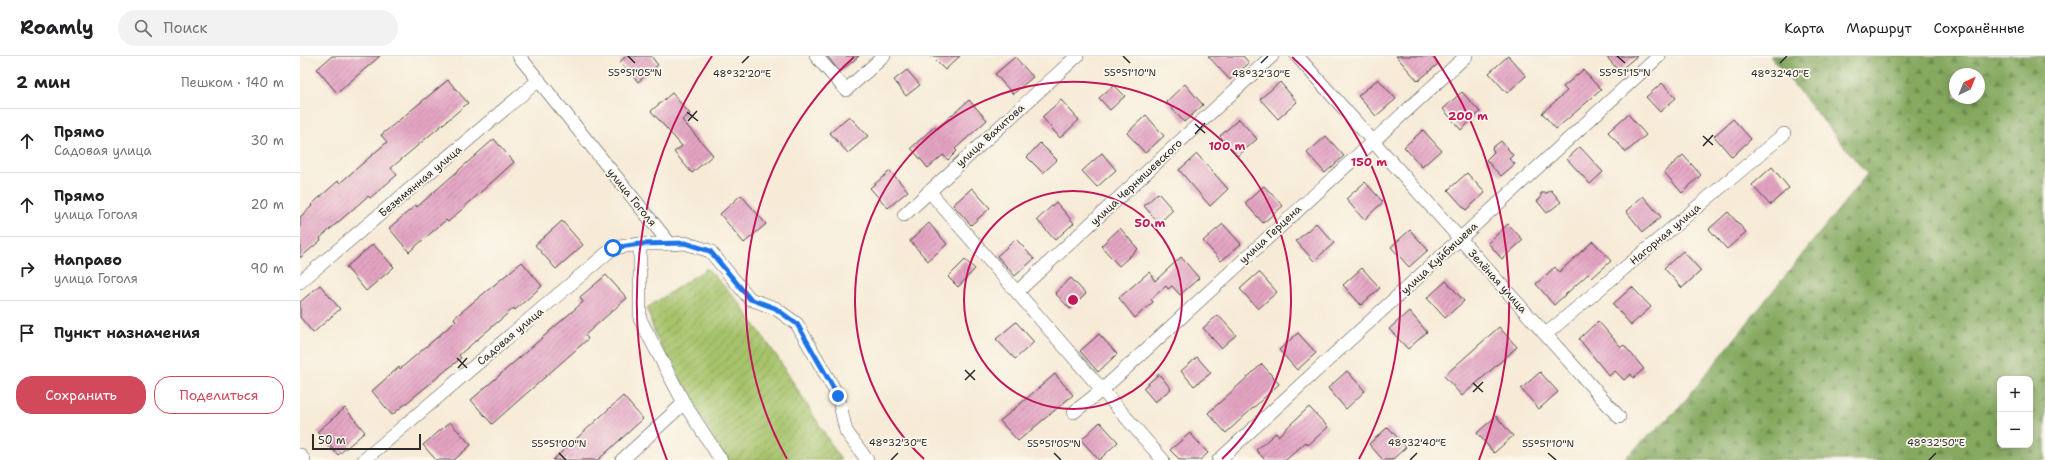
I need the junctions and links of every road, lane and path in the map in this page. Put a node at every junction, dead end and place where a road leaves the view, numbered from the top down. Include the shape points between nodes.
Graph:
1 (519, 56) edge
2 (816, 56) edge
3 (884, 56) edge
4 (1077, 56) edge
5 (1272, 56) edge
6 (1297, 56) edge
7 (1466, 56) edge
8 (1659, 56) edge
9 (539, 80) junction
10 (1784, 134) dead end
11 (1371, 141) junction
12 (930, 191) junction
13 (904, 215) dead end
14 (1460, 239) junction
15 (640, 244) junction
16 (670, 244) junction
17 (300, 282) edge
18 (1017, 292) junction
19 (1546, 334) junction
20 (1102, 390) junction
21 (684, 404) junction
22 (1074, 412) dead end
23 (1619, 417) dead end
24 (300, 455) edge
25 (304, 460) edge
26 (364, 460) edge
27 (622, 460) edge
28 (720, 460) edge
29 (867, 460) edge
30 (1163, 460) edge
31 (1219, 460) edge

1 - 9 street, улица Гоголя
2 - 3 street via 846,90
4 - 12 street, улица Вахитова
5 - 18 street, улица Чернышевского
6 - 11 street, Зелёная улица
7 - 11 street, улица Герцена
8 - 14 street, улица Куйбышева
9 - 16 street, улица Гоголя
9 - 17 street, Безымянная улица
10 - 19 street, Нагорная улица
11 - 14 street, Зелёная улица
11 - 20 street, улица Герцена
12 - 13 street, улица Вахитова
12 - 18 street
14 - 19 street, Зелёная улица
14 - 31 street, улица Куйбышева
15 - 16 street, Садовая улица
15 - 21 street via 640,319
15 - 26 street, Садовая улица via 613,248
16 - 29 street via 685,243 710,251 750,299 775,308 797,324 838,396 846,431
18 - 20 street
19 - 23 street, Зелёная улица
20 - 22 street, улица Герцена
20 - 30 street
21 - 27 street
21 - 28 street
24 - 25 street

